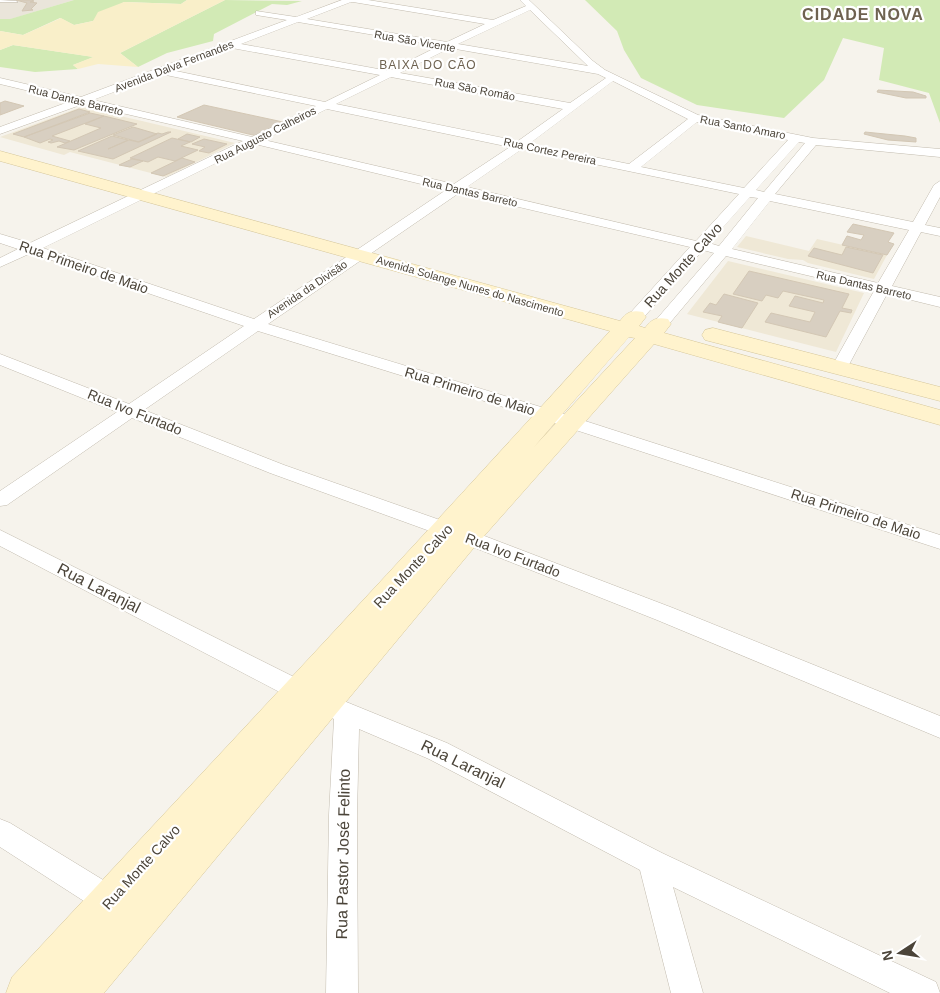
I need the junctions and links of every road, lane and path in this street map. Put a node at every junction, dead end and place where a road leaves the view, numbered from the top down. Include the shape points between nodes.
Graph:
1 (349, 0) edge
2 (353, 0) edge
3 (0, 1) edge
4 (16, 2) dead end
5 (527, 4) edge
6 (259, 14) dead end
7 (296, 21) junction
8 (494, 23) junction
9 (230, 44) junction
10 (446, 47) junction
11 (160, 71) junction
12 (602, 72) junction
13 (392, 73) junction
14 (613, 77) junction
15 (0, 81) edge
16 (80, 101) junction
17 (325, 104) junction
18 (572, 108) junction
19 (694, 118) junction
20 (0, 131) edge
21 (796, 138) junction
22 (252, 141) junction
23 (813, 141) junction
24 (0, 142) edge
25 (520, 145) junction
26 (940, 153) edge
27 (0, 156) edge
28 (631, 169) junction
29 (163, 185) junction
30 (940, 185) edge
31 (454, 188) junction
32 (748, 193) junction
33 (141, 196) junction
34 (766, 197) junction
35 (916, 227) junction
36 (940, 232) edge
37 (0, 238) edge
38 (377, 242) junction
39 (701, 247) junction
40 (30, 248) junction
41 (722, 252) junction
42 (358, 255) junction
43 (0, 263) edge
44 (884, 289) junction
45 (940, 302) edge
46 (255, 324) junction
47 (643, 325) junction
48 (0, 359) edge
49 (840, 368) junction
50 (940, 394) edge
51 (132, 411) junction
52 (940, 418) edge
53 (560, 419) junction
54 (0, 500) edge
55 (457, 534) junction
56 (0, 537) edge
57 (940, 542) edge
58 (324, 703) junction
59 (940, 727) edge
60 (0, 832) edge
61 (652, 862) junction
62 (110, 901) junction
63 (137, 919) junction
64 (28, 993) edge
65 (75, 993) edge
66 (342, 993) edge
67 (687, 993) edge
68 (925, 993) edge

1 - 7 street, Avenida Dalva Fernandes
2 - 8 street
3 - 4 lane
5 - 8 street, Rua Augusto Calheiros
5 - 12 street, Rua Santo Amaro
6 - 7 street, Rua São Vicente
7 - 9 street, Avenida Dalva Fernandes
7 - 10 street, Rua São Vicente
8 - 10 street, Rua Augusto Calheiros
9 - 11 street, Avenida Dalva Fernandes
9 - 13 street, Rua São Romão
10 - 12 street, Rua São Vicente
10 - 13 street, Rua Augusto Calheiros
11 - 16 street, Avenida Dalva Fernandes
11 - 17 street, Rua Cortez Pereira
12 - 14 street, Rua Santo Amaro
13 - 17 street, Rua Augusto Calheiros
13 - 18 street, Rua São Romão
14 - 18 street, Avenida da Divisão
14 - 19 street, Rua Santo Amaro
15 - 16 street, Rua Dantas Barreto
16 - 20 street, Avenida Dalva Fernandes
16 - 22 street, Rua Dantas Barreto
17 - 22 street, Rua Augusto Calheiros
17 - 25 street, Rua Cortez Pereira
18 - 25 street, Avenida da Divisão
19 - 21 street, Rua Santo Amaro
19 - 28 street
21 - 23 street, Rua Santo Amaro
21 - 32 street, Rua Monte Calvo
22 - 29 street, Rua Augusto Calheiros
22 - 31 street, Rua Dantas Barreto
23 - 26 street, Rua Santo Amaro
23 - 34 street, Rua Monte Calvo
24 - 29 main road, Avenida Solange Nunes do Nascimento
25 - 28 street, Rua Cortez Pereira
25 - 31 street, Avenida da Divisão
27 - 33 main road, Avenida Solange Nunes do Nascimento
28 - 32 street, Rua Cortez Pereira
29 - 33 street, Rua Augusto Calheiros
29 - 38 main road, Avenida Solange Nunes do Nascimento
30 - 35 street
31 - 38 street, Avenida da Divisão
31 - 39 street, Rua Dantas Barreto
32 - 34 street, Rua Cortez Pereira
32 - 39 street, Rua Monte Calvo
33 - 40 street, Rua Augusto Calheiros
33 - 42 main road, Avenida Solange Nunes do Nascimento
34 - 35 street, Rua Cortez Pereira
34 - 41 street, Rua Monte Calvo
35 - 36 street, Rua Cortez Pereira
35 - 44 street
37 - 40 street, Rua Primeiro de Maio
38 - 42 street, Avenida da Divisão
38 - 47 main road, Avenida Solange Nunes do Nascimento via 517,283
39 - 41 street, Rua Dantas Barreto
39 - 47 street, Rua Monte Calvo
40 - 43 street, Rua Augusto Calheiros
40 - 46 street, Rua Primeiro de Maio
41 - 44 street, Rua Dantas Barreto
41 - 47 street, Rua Monte Calvo via 692,289
42 - 46 street, Avenida da Divisão
42 - 47 main road, Avenida Solange Nunes do Nascimento
44 - 45 street, Rua Dantas Barreto
44 - 49 street
46 - 51 street, Avenida da Divisão
46 - 53 street, Rua Primeiro de Maio
47 - 49 main road, Avenida Solange Nunes do Nascimento
47 - 52 main road, Avenida Solange Nunes do Nascimento
47 - 53 main road, Rua Monte Calvo
48 - 51 street, Rua Ivo Furtado
49 - 50 main road, Avenida Solange Nunes do Nascimento
51 - 54 street, Avenida da Divisão
51 - 55 street, Rua Ivo Furtado via 276,469
53 - 55 main road, Rua Monte Calvo
53 - 57 street, Rua Primeiro de Maio
55 - 58 main road, Rua Monte Calvo
55 - 59 street, Rua Ivo Furtado via 666,614
56 - 58 street, Rua Laranjal
58 - 61 street, Rua Laranjal via 438,751
58 - 62 main road, Rua Monte Calvo
58 - 63 main road, Rua Monte Calvo
58 - 66 street, Rua Pastor José Felinto via 343,815
60 - 62 street
61 - 67 street
61 - 68 street, Rua Laranjal
62 - 63 street
62 - 64 main road, Rua Monte Calvo
63 - 65 main road, Rua Monte Calvo

